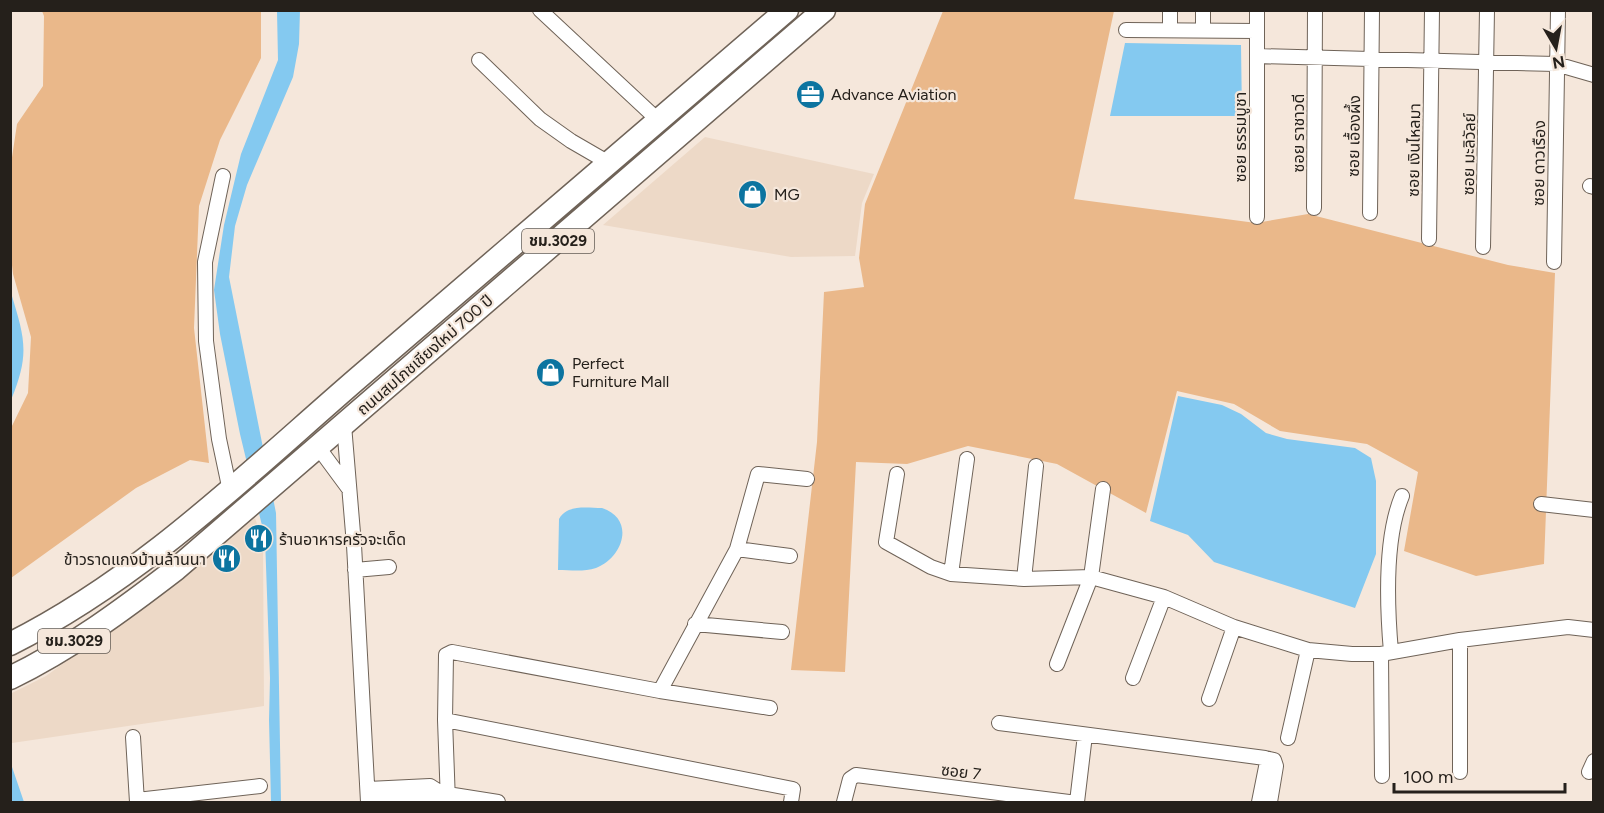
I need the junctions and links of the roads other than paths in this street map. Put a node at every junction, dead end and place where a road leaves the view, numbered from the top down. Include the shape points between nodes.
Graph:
1 (540, 10) edge
2 (787, 10) edge
3 (824, 10) edge
4 (1170, 10) edge
5 (1203, 10) edge
6 (1257, 10) edge
7 (1315, 10) edge
8 (1372, 10) edge
9 (1432, 10) edge
10 (1487, 10) edge
11 (1558, 10) edge
12 (1126, 30) dead end
13 (1170, 30) junction
14 (1203, 30) junction
15 (1257, 31) junction
16 (1257, 56) junction
17 (1315, 58) junction
18 (1371, 59) junction
19 (479, 60) dead end
20 (1431, 60) junction
21 (1487, 62) junction
22 (1557, 64) junction
23 (1593, 75) edge
24 (659, 121) junction
25 (609, 163) junction
26 (224, 176) dead end
27 (1314, 208) dead end
28 (1370, 213) dead end
29 (1257, 217) dead end
30 (1429, 239) dead end
31 (1483, 247) dead end
32 (1554, 262) dead end
33 (344, 425) junction
34 (318, 447) junction
35 (967, 459) dead end
36 (1036, 466) dead end
37 (897, 474) dead end
38 (807, 479) dead end
39 (1103, 489) dead end
40 (230, 491) junction
41 (350, 491) junction
42 (1402, 496) dead end
43 (1541, 504) dead end
44 (1593, 510) edge
45 (737, 549) junction
46 (790, 556) dead end
47 (389, 567) dead end
48 (355, 570) junction
49 (951, 574) junction
50 (1091, 577) junction
51 (1024, 579) junction
52 (1164, 597) junction
53 (695, 624) junction
54 (1234, 627) junction
55 (1593, 630) edge
56 (782, 632) dead end
57 (1460, 640) junction
58 (17, 641) edge
59 (1308, 651) junction
60 (1386, 653) junction
61 (1057, 664) dead end
62 (20, 673) edge
63 (1133, 678) dead end
64 (660, 692) junction
65 (1209, 699) dead end
66 (770, 708) dead end
67 (445, 720) junction
68 (999, 723) dead end
69 (1085, 735) junction
70 (133, 737) dead end
71 (1288, 738) dead end
72 (1265, 758) junction
73 (1460, 772) dead end
74 (1382, 776) dead end
75 (260, 786) dead end
76 (445, 796) edge
77 (368, 798) edge
78 (137, 801) edge
79 (498, 802) edge
80 (791, 802) edge
81 (844, 802) edge
82 (1069, 802) edge
83 (1077, 802) edge
84 (1259, 802) edge
85 (1270, 802) edge

1 - 24 street
2 - 24 main road, ถนนสมโภชเชียงใหม่ 700 ปี / ชม.3029
3 - 33 main road, ถนนสมโภชเชียงใหม่ 700 ปี / ชม.3029
4 - 13 street
5 - 14 street
6 - 15 street, ซอย ธรรมบูชา
7 - 17 street, ซอย ราชาวดี
8 - 18 street, ซอย เอื้องผึ้ง
9 - 20 street, ซอย เงินไหลมา
10 - 21 street, ซอย มะลิวัลย์
11 - 22 street, ซอย ดาวเรือง
12 - 13 street
13 - 14 street
14 - 15 street
15 - 16 street, ซอย ธรรมบูชา
16 - 17 street
16 - 29 street, ซอย ธรรมบูชา
17 - 18 street
17 - 27 street, ซอย ราชาวดี
18 - 20 street
18 - 28 street, ซอย เอื้องผึ้ง
19 - 25 street via 540,119
20 - 21 street
20 - 30 street, ซอย เงินไหลมา
21 - 22 street
21 - 31 street, ซอย มะลิวัลย์
22 - 23 street
22 - 32 street, ซอย ดาวเรือง
24 - 25 main road, ถนนสมโภชเชียงใหม่ 700 ปี / ชม.3029
25 - 40 main road, ถนนสมโภชเชียงใหม่ 700 ปี / ชม.3029
26 - 40 street via 206,262 206,341
33 - 34 main road, ถนนสมโภชเชียงใหม่ 700 ปี / ชม.3029
33 - 41 street
34 - 41 street
34 - 62 main road, ถนนสมโภชเชียงใหม่ 700 ปี / ชม.3029 via 176,569 132,602
35 - 49 street
36 - 51 street
37 - 49 street via 886,543
38 - 45 street via 758,474
39 - 50 street
40 - 58 main road, ถนนสมโภชเชียงใหม่ 700 ปี / ชม.3029 via 131,568
41 - 48 street
42 - 60 street via 1391,539
43 - 44 street
45 - 46 street
45 - 53 street
47 - 48 street
48 - 77 street
49 - 51 street
50 - 51 street
50 - 52 street
50 - 61 street
52 - 54 street
52 - 63 street
53 - 56 street
53 - 64 street
54 - 59 street
54 - 65 street
55 - 57 street via 1568,627
57 - 60 street
57 - 73 street
59 - 60 street
59 - 71 street
60 - 74 street
64 - 66 street
64 - 67 street via 452,652 446,655
67 - 76 street
67 - 80 street via 794,789
68 - 69 street
69 - 72 street
69 - 83 street
70 - 78 street
72 - 84 street
72 - 85 street via 1274,760 1276,766
75 - 78 street
76 - 77 street
76 - 79 street
81 - 82 street, ซอย 7 via 850,779 856,775

